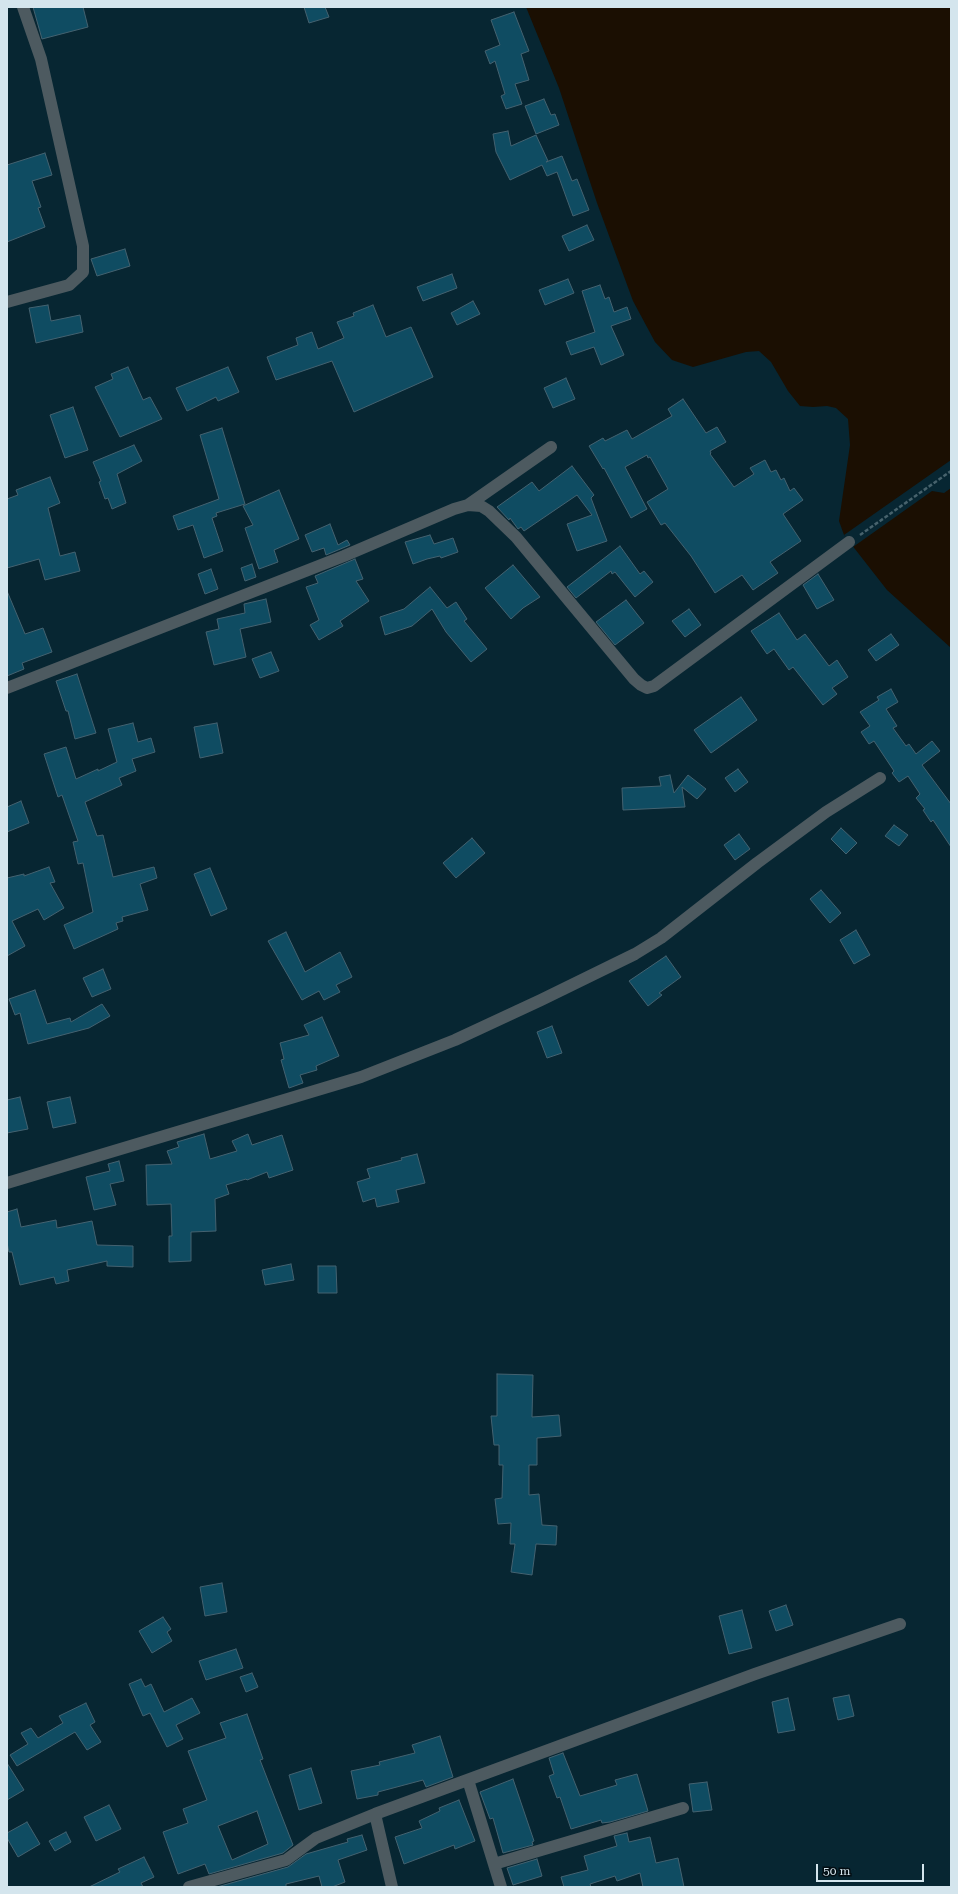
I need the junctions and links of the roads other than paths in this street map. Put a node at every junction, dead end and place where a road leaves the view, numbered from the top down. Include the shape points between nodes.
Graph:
1 (23, 7) edge
2 (7, 302) edge
3 (551, 447) dead end
4 (468, 505) junction
5 (849, 542) road end
6 (7, 687) edge
7 (880, 778) dead end
8 (7, 1183) edge
9 (900, 1624) dead end
10 (468, 1780) junction
11 (683, 1808) dead end
12 (375, 1814) junction
13 (494, 1864) junction
14 (189, 1887) edge
15 (392, 1887) edge
16 (501, 1887) edge

1 - 2 street via 41,59 83,246 83,272 69,285
3 - 4 street
4 - 5 street via 481,506 489,511 516,537 634,679 647,688 654,686
4 - 6 street
7 - 8 street via 826,812 661,938 635,954 534,1004 434,1049 362,1077
9 - 10 street
10 - 12 street
10 - 13 street
11 - 13 street
12 - 14 street via 316,1838 286,1860
12 - 15 street
13 - 16 street

